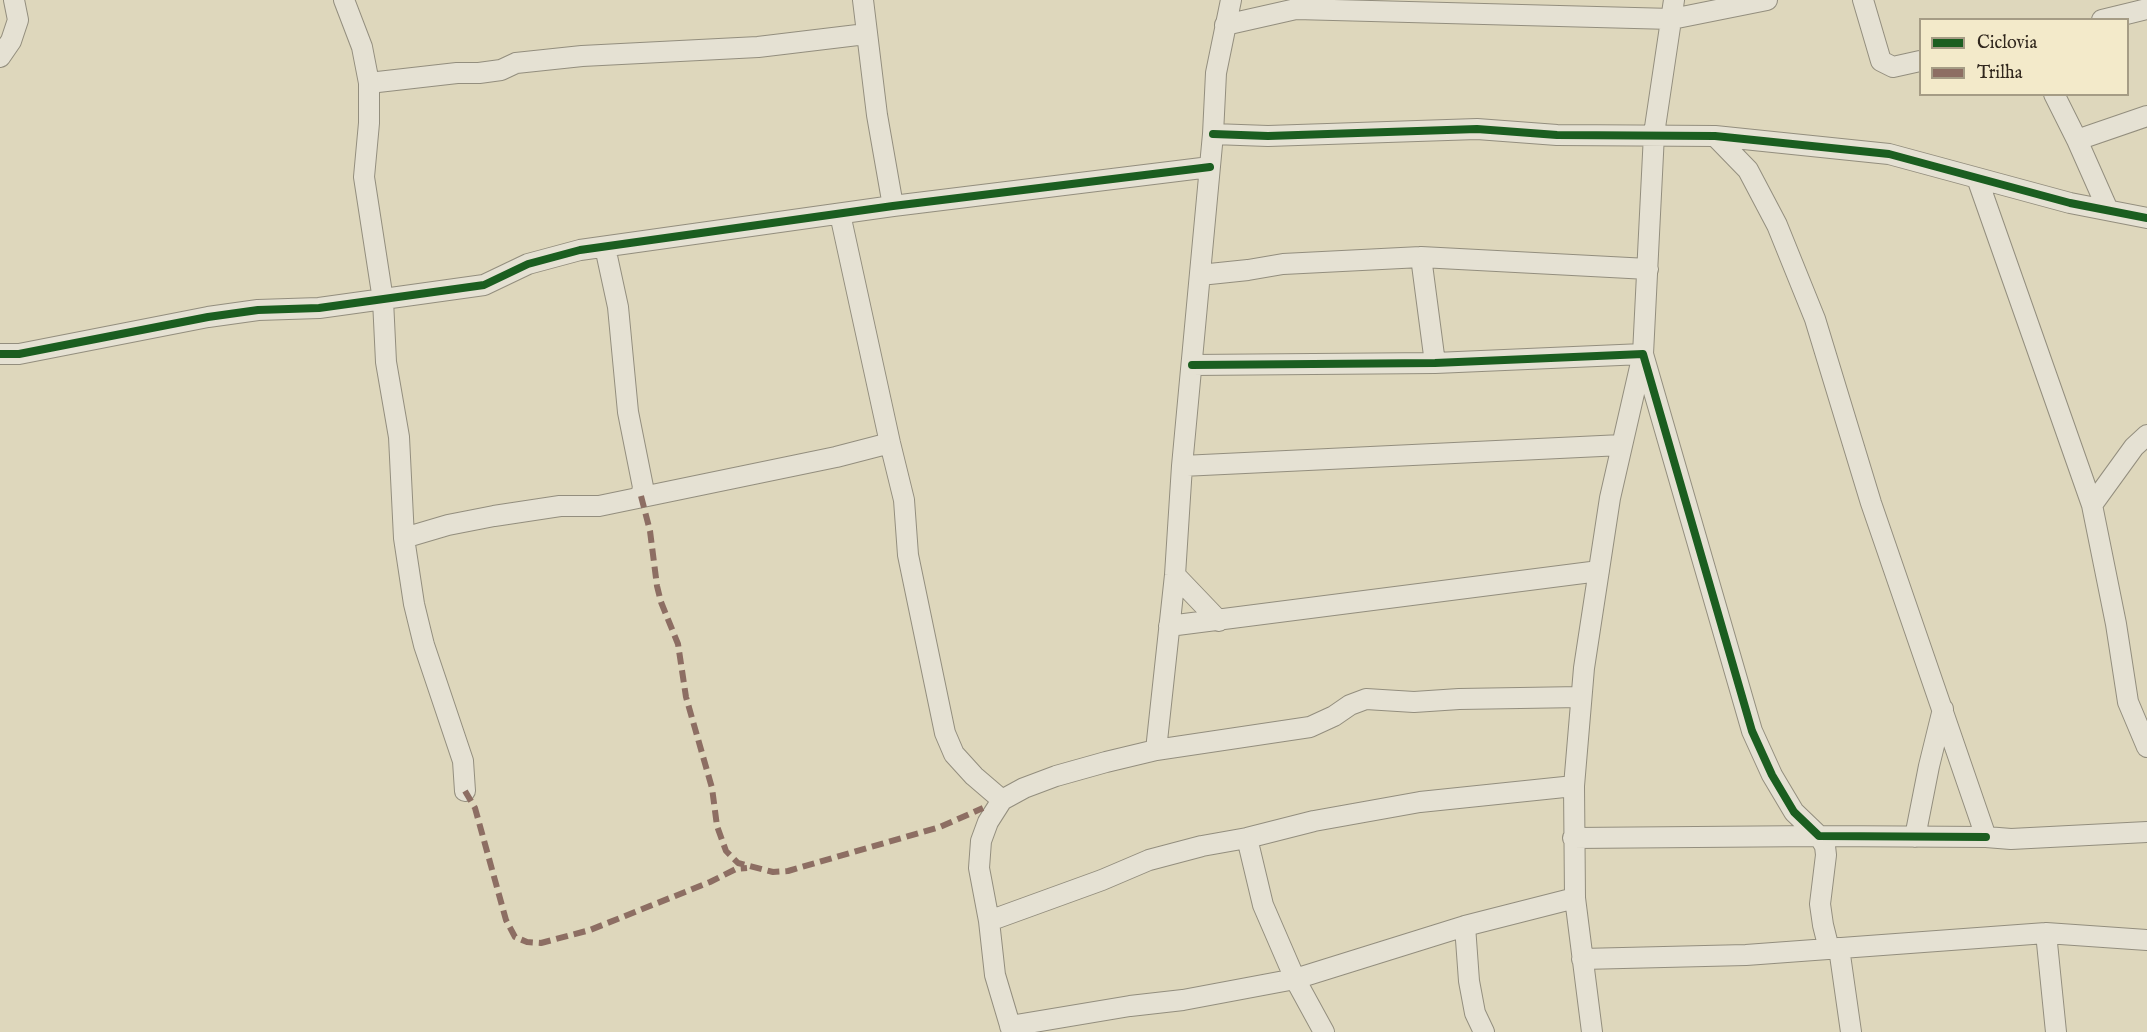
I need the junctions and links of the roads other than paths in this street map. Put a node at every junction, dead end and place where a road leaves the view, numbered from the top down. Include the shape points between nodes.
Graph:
1 (14, 0) edge
2 (344, 0) edge
3 (863, 0) edge
4 (1231, 0) edge
5 (1767, 0) edge
6 (1863, 0) edge
7 (1292, 5) edge
8 (1673, 9) edge
9 (2147, 9) edge
10 (2110, 18) edge
11 (1225, 25) junction
12 (866, 34) junction
13 (0, 57) edge
14 (1919, 61) edge
15 (369, 83) junction
16 (2055, 96) edge
17 (2147, 116) edge
18 (1654, 134) junction
19 (1213, 135) junction
20 (1715, 136) junction
21 (2078, 140) junction
22 (1210, 167) junction
23 (1977, 178) junction
24 (893, 206) junction
25 (2108, 210) junction
26 (840, 214) junction
27 (2147, 218) edge
28 (605, 247) junction
29 (1421, 257) junction
30 (1648, 269) junction
31 (1200, 275) junction
32 (382, 300) junction
33 (0, 354) edge
34 (1643, 354) junction
35 (1435, 363) junction
36 (1192, 365) junction
37 (2147, 435) edge
38 (890, 443) junction
39 (1622, 445) junction
40 (1182, 466) junction
41 (641, 496) junction
42 (2092, 505) junction
43 (404, 538) junction
44 (1599, 572) junction
45 (1175, 575) junction
46 (1219, 621) junction
47 (1169, 626) junction
48 (1581, 697) junction
49 (1943, 709) junction
50 (2147, 747) edge
51 (1156, 750) junction
52 (974, 776) junction
53 (1574, 786) junction
54 (465, 791) dead end
55 (1002, 800) junction
56 (988, 822) junction
57 (2147, 832) edge
58 (1819, 836) junction
59 (1915, 837) junction
60 (1986, 837) junction
61 (1247, 838) junction
62 (1573, 838) junction
63 (1575, 898) junction
64 (988, 921) junction
65 (1465, 926) junction
66 (2046, 933) junction
67 (2147, 940) edge
68 (1834, 949) junction
69 (1582, 959) junction
70 (1295, 979) junction
71 (1011, 1029) edge
72 (1324, 1032) edge
73 (1484, 1032) edge
74 (1592, 1032) edge
75 (1851, 1032) edge
76 (2056, 1032) edge

1 - 13 street via 18,20
2 - 15 street via 362,47
3 - 12 street
4 - 11 street
5 - 8 street
6 - 14 street via 1881,61 1893,67
7 - 8 street
7 - 11 street
8 - 18 street
9 - 10 street
11 - 19 street via 1216,73
12 - 15 street via 758,47 582,56 516,63 490,72
12 - 24 street
15 - 32 street via 364,177
16 - 21 street
17 - 21 street
18 - 19 street via 1557,135 1477,129
18 - 20 street
18 - 30 street
19 - 22 street
20 - 23 street via 1889,154
20 - 49 street via 1748,170 1778,225 1815,319 1871,503
21 - 25 street
22 - 24 street
22 - 31 street
23 - 25 street
23 - 42 street
24 - 26 street
25 - 27 street
26 - 28 street
26 - 38 street
28 - 32 street via 528,264 484,285
28 - 41 street via 618,307 628,412 644,487
29 - 30 street
29 - 31 street via 1283,264
29 - 35 street
30 - 34 street
31 - 36 street
32 - 33 street via 208,317 19,354
32 - 43 street via 386,362 399,437
34 - 35 street
34 - 39 street
34 - 58 street via 1752,731 1794,813
35 - 36 street
36 - 40 street
37 - 42 street
38 - 41 street
38 - 52 street via 904,500 908,555 945,733 954,754
39 - 40 street
39 - 44 street
40 - 45 street
41 - 43 street via 599,506 560,506 494,516
42 - 50 street via 2128,702
43 - 54 street via 416,614 463,761
44 - 46 street
44 - 48 street
45 - 46 street
45 - 47 street
46 - 47 street
47 - 51 street
48 - 51 street via 1414,702 1366,699 1310,727
48 - 53 street
49 - 59 street
49 - 60 street
51 - 55 street via 1056,776
52 - 55 street
52 - 56 street
53 - 61 street via 1420,802
53 - 62 street
55 - 56 street
56 - 64 street via 981,842 979,868
57 - 60 street
58 - 59 street
58 - 62 street
58 - 68 street via 1826,855 1820,904 1823,926
59 - 60 street
61 - 64 street via 1149,860
61 - 70 street via 1263,905
62 - 63 street
63 - 65 street
63 - 69 street
64 - 71 street via 995,975
65 - 70 street
65 - 73 street via 1469,981 1475,1013
66 - 67 street
66 - 68 street
66 - 76 street
68 - 69 street
68 - 75 street
69 - 74 street
70 - 71 street
70 - 72 street

